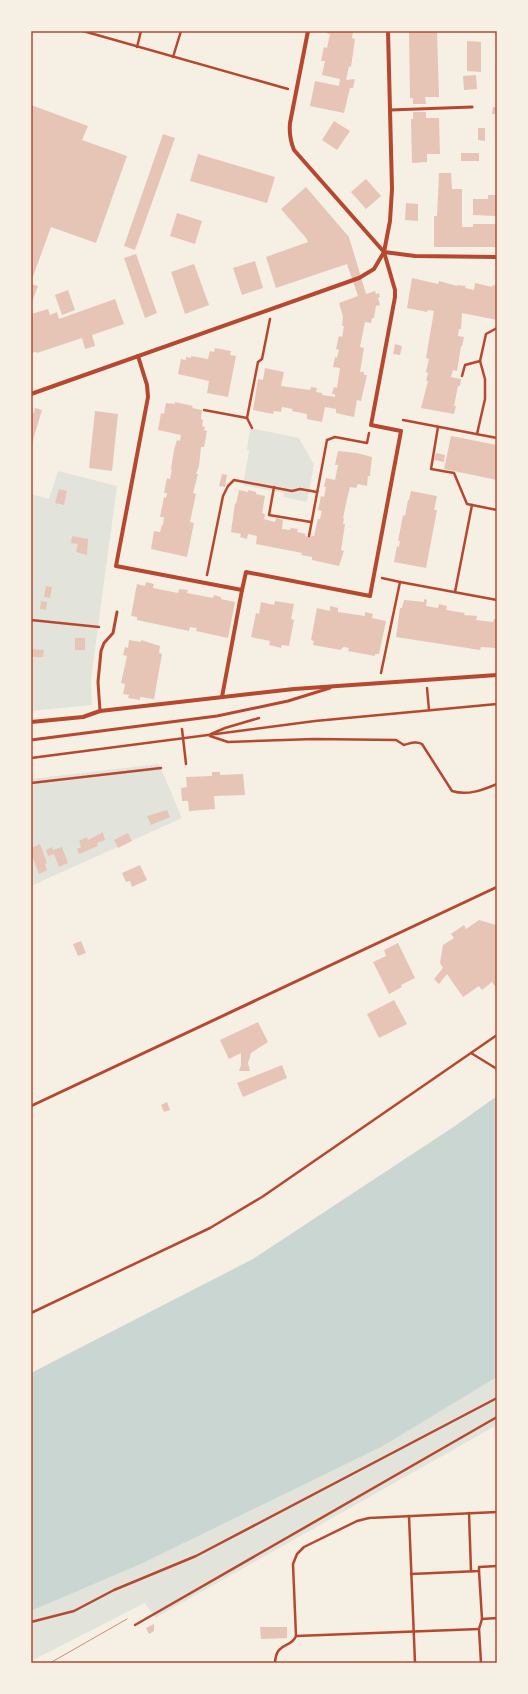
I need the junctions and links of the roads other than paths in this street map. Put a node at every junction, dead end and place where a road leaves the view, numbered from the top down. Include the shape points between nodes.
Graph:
1 (308, 31) edge
2 (388, 31) edge
3 (472, 107) dead end
4 (390, 110) junction
5 (384, 252) junction
6 (497, 256) edge
7 (138, 356) junction
8 (31, 394) edge
9 (242, 590) junction
10 (117, 612) dead end
11 (497, 675) edge
12 (335, 686) junction
13 (222, 696) junction
14 (100, 711) junction
15 (31, 722) edge
16 (31, 740) edge
17 (497, 887) edge
18 (31, 1106) edge

1 - 5 street via 289,133 294,150
2 - 4 street
3 - 4 lane
4 - 5 street via 392,206
5 - 6 street via 415,256
5 - 7 street via 374,269 365,276
5 - 9 street via 395,297 371,425 401,431 370,596 246,572
7 - 8 street
7 - 9 street via 148,397 116,566
9 - 13 street
10 - 14 lane via 113,633 101,651 98,682
11 - 12 street
12 - 13 street
12 - 16 lane via 288,701 217,716
13 - 14 street
14 - 15 street via 83,717
17 - 18 lane

